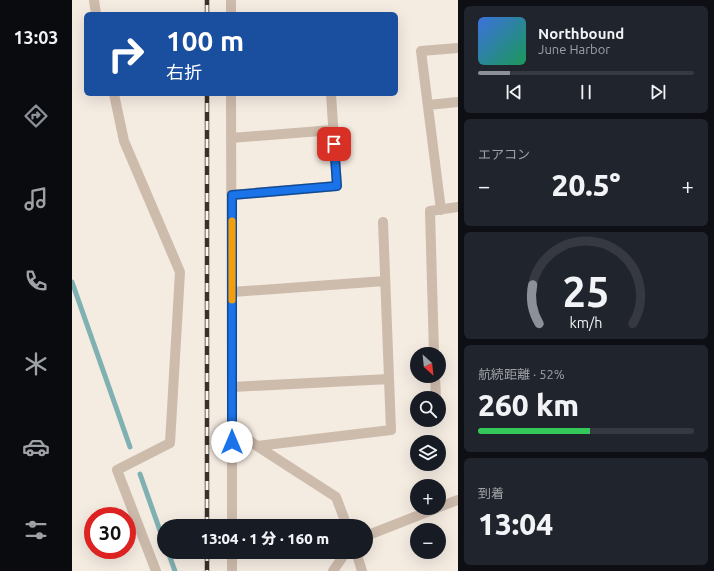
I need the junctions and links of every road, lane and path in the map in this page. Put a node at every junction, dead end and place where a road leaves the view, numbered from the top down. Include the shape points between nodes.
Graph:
1 (94, 0) edge
2 (231, 0) edge
3 (96, 12) edge
4 (231, 12) edge
5 (458, 48) edge
6 (114, 96) edge
7 (231, 96) edge
8 (331, 96) edge
9 (458, 102) edge
10 (428, 106) junction
11 (333, 130) junction
12 (231, 138) junction
13 (232, 195) junction
14 (458, 208) edge
15 (441, 210) junction
16 (383, 222) dead end
17 (385, 281) junction
18 (232, 292) junction
19 (434, 347) edge
20 (389, 379) junction
21 (232, 387) junction
22 (232, 428) junction
23 (257, 446) junction
24 (458, 500) edge
25 (446, 505) edge
26 (420, 515) edge
27 (232, 519) edge
28 (344, 519) edge
29 (373, 533) edge
30 (232, 559) edge
31 (341, 559) edge
32 (358, 559) edge
33 (156, 571) edge
34 (232, 571) edge
35 (333, 571) edge
36 (362, 571) edge

1 - 3 street
2 - 4 street
5 - 10 street via 421,51
6 - 33 street via 124,141 180,272 170,443 117,470
7 - 12 street
8 - 11 street
9 - 10 street
10 - 15 street
11 - 12 street
11 - 13 street via 337,186
12 - 13 street
13 - 18 street
14 - 15 street
15 - 19 street via 430,211
16 - 17 street
17 - 18 street
17 - 20 street
18 - 21 street
20 - 21 street
20 - 23 street via 391,430
21 - 22 street
22 - 23 street
22 - 27 street
23 - 28 street via 336,497
24 - 25 street
26 - 29 street
30 - 34 street
31 - 35 street
32 - 36 street

